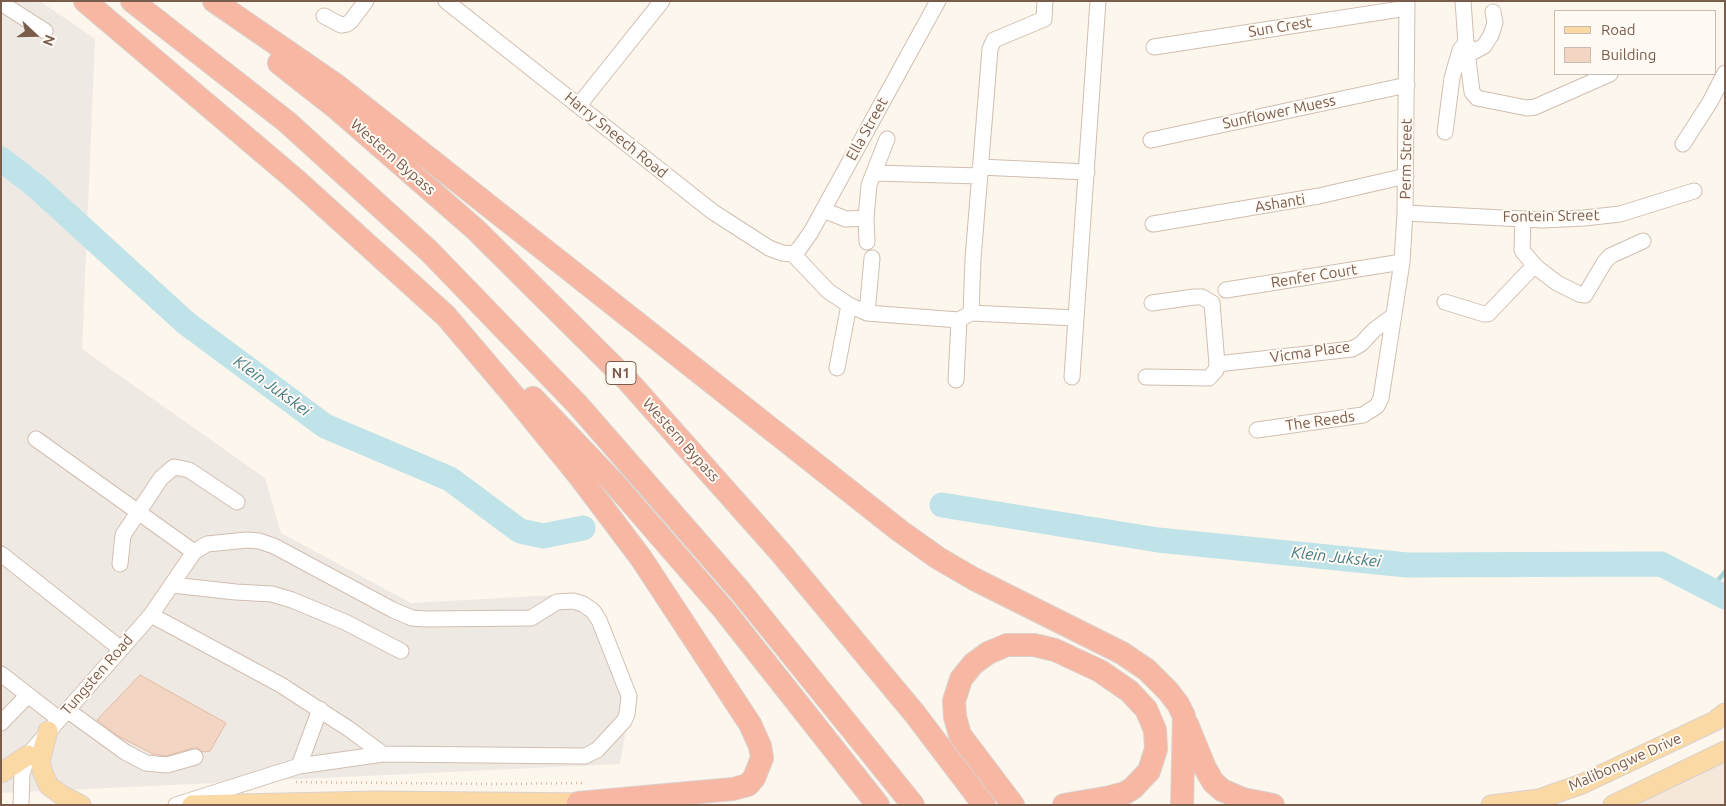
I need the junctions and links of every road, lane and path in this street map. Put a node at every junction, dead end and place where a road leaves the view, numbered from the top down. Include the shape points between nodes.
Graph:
1 (85, 1) edge
2 (132, 1) edge
3 (198, 1) edge
4 (214, 1) edge
5 (366, 1) edge
6 (446, 1) edge
7 (662, 1) edge
8 (938, 1) edge
9 (1045, 1) edge
10 (1098, 1) edge
11 (1463, 1) edge
12 (1, 3) edge
13 (1407, 5) edge
14 (1493, 12) dead end
15 (324, 16) dead end
16 (45, 32) dead end
17 (1466, 43) junction
18 (1154, 46) dead end
19 (1725, 73) edge
20 (1608, 75) edge
21 (1407, 86) junction
22 (579, 105) junction
23 (1445, 132) dead end
24 (887, 140) dead end
25 (1151, 140) dead end
26 (1683, 144) dead end
27 (980, 172) junction
28 (1087, 172) junction
29 (874, 173) junction
30 (1406, 176) junction
31 (1694, 191) dead end
32 (823, 210) junction
33 (1405, 213) junction
34 (866, 218) junction
35 (1523, 219) junction
36 (1153, 224) dead end
37 (1643, 241) dead end
38 (867, 242) dead end
39 (793, 254) junction
40 (872, 258) dead end
41 (1402, 262) junction
42 (1536, 267) junction
43 (1226, 290) dead end
44 (1445, 302) dead end
45 (1152, 303) dead end
46 (849, 305) junction
47 (868, 314) junction
48 (446, 316) junction
49 (965, 316) junction
50 (1393, 316) junction
51 (1076, 318) junction
52 (1217, 364) junction
53 (836, 368) dead end
54 (1072, 377) dead end
55 (1146, 377) dead end
56 (956, 380) dead end
57 (1258, 430) dead end
58 (36, 439) dead end
59 (237, 502) dead end
60 (137, 512) junction
61 (194, 552) junction
62 (1, 554) edge
63 (120, 564) dead end
64 (172, 585) junction
65 (150, 615) junction
66 (121, 649) junction
67 (401, 651) dead end
68 (1, 674) edge
69 (28, 695) junction
70 (320, 709) junction
71 (1725, 714) edge
72 (1184, 716) junction
73 (58, 720) junction
74 (1, 723) edge
75 (1725, 751) edge
76 (383, 754) junction
77 (28, 755) junction
78 (196, 757) dead end
79 (299, 766) junction
80 (1, 773) edge
81 (289, 782) dead end
82 (1646, 790) junction
83 (581, 793) junction
84 (1540, 802) edge
85 (330, 803) edge
86 (358, 803) edge
87 (21, 805) edge
88 (81, 805) edge
89 (176, 805) edge
90 (192, 805) edge
91 (635, 805) edge
92 (878, 805) edge
93 (914, 805) edge
94 (984, 805) edge
95 (1012, 805) edge
96 (1064, 805) edge
97 (1182, 805) edge
98 (1273, 805) edge
99 (1491, 805) edge
100 (1613, 805) edge
101 (1629, 805) edge

1 - 48 highway via 297,181
2 - 93 highway via 287,122 429,251 570,397 741,592
3 - 94 highway, Western Bypass / N1 via 335,107 476,229 629,382 781,553 915,714
4 - 72 highway via 336,85 900,531 974,579 1122,653 1147,670 1168,691
5 - 15 street via 347,24 341,25
6 - 22 street, Harry Sneech Road
7 - 22 street
8 - 32 street, Ella Street
9 - 27 street via 1044,20 992,43
10 - 28 street
11 - 17 street
12 - 16 street
13 - 18 street, Sun Crest
13 - 21 street, Perm Street
14 - 17 street via 1495,24 1484,46 1475,51
17 - 20 street via 1472,92 1476,98 1530,108
17 - 23 street via 1460,50 1452,78
19 - 26 street
21 - 25 street, Sunflower Muess
21 - 30 street, Perm Street
22 - 39 street, Harry Sneech Road via 720,217 768,248
24 - 29 street
27 - 28 street
27 - 29 street
27 - 49 street
28 - 51 street
29 - 34 street
30 - 33 street, Perm Street
30 - 36 street, Ashanti via 1319,196
31 - 35 street, Fontein Street via 1620,214
32 - 34 street via 846,219
32 - 39 street, Ella Street via 800,249
33 - 35 street, Fontein Street
33 - 41 street, Perm Street
34 - 38 street
35 - 42 street via 1522,250
37 - 42 street via 1610,256 1585,295 1557,283
39 - 46 street via 828,291
40 - 47 street
41 - 43 street, Renfer Court
41 - 50 street, Perm Street
42 - 44 street via 1488,314
45 - 52 street via 1194,297 1202,297 1212,303
46 - 47 street
46 - 53 street
47 - 49 street
48 - 83 highway via 568,462 641,558 750,724 760,746 762,758 754,778 748,785 733,790
48 - 92 highway via 518,382 614,483 724,610
49 - 51 street
49 - 56 street
50 - 52 street, Vicma Place via 1352,349
50 - 57 street, The Reeds via 1382,398 1377,406 1363,415
51 - 54 street
52 - 55 street via 1209,378
58 - 60 street
59 - 60 street via 189,470 174,467 161,478
60 - 61 street
60 - 63 street via 123,535
61 - 64 street, Tungsten Road
61 - 76 street via 207,544 259,541 412,618 532,618 557,602 573,601 588,608 599,620 629,703 624,721 597,750 585,756
62 - 66 street
64 - 65 street, Tungsten Road
64 - 67 street via 272,594 345,622
65 - 66 street, Tungsten Road
65 - 70 street
66 - 73 street, Tungsten Road
68 - 69 street
69 - 73 street
69 - 74 street
70 - 76 street
70 - 79 street
71 - 84 main road, Malibongwe Drive
72 - 97 highway
72 - 98 highway via 1213,782 1243,800
73 - 77 street, Tungsten Road
73 - 78 street via 146,763 167,765
73 - 88 main road via 40,761 42,773 49,786
75 - 82 main road
76 - 79 street
77 - 80 main road
77 - 87 street, Tungsten Road via 22,774
79 - 89 street
81 - 83 path via 497,784
82 - 100 main road
82 - 101 main road
83 - 86 main road
83 - 91 main road
84 - 99 main road, Malibongwe Drive
85 - 86 main road
85 - 90 main road
95 - 96 highway via 960,735 954,717 954,700 961,679 973,664 1007,645 1034,645 1054,650 1100,671 1129,691 1146,709 1155,730 1156,749 1148,770 1133,788 1110,797

